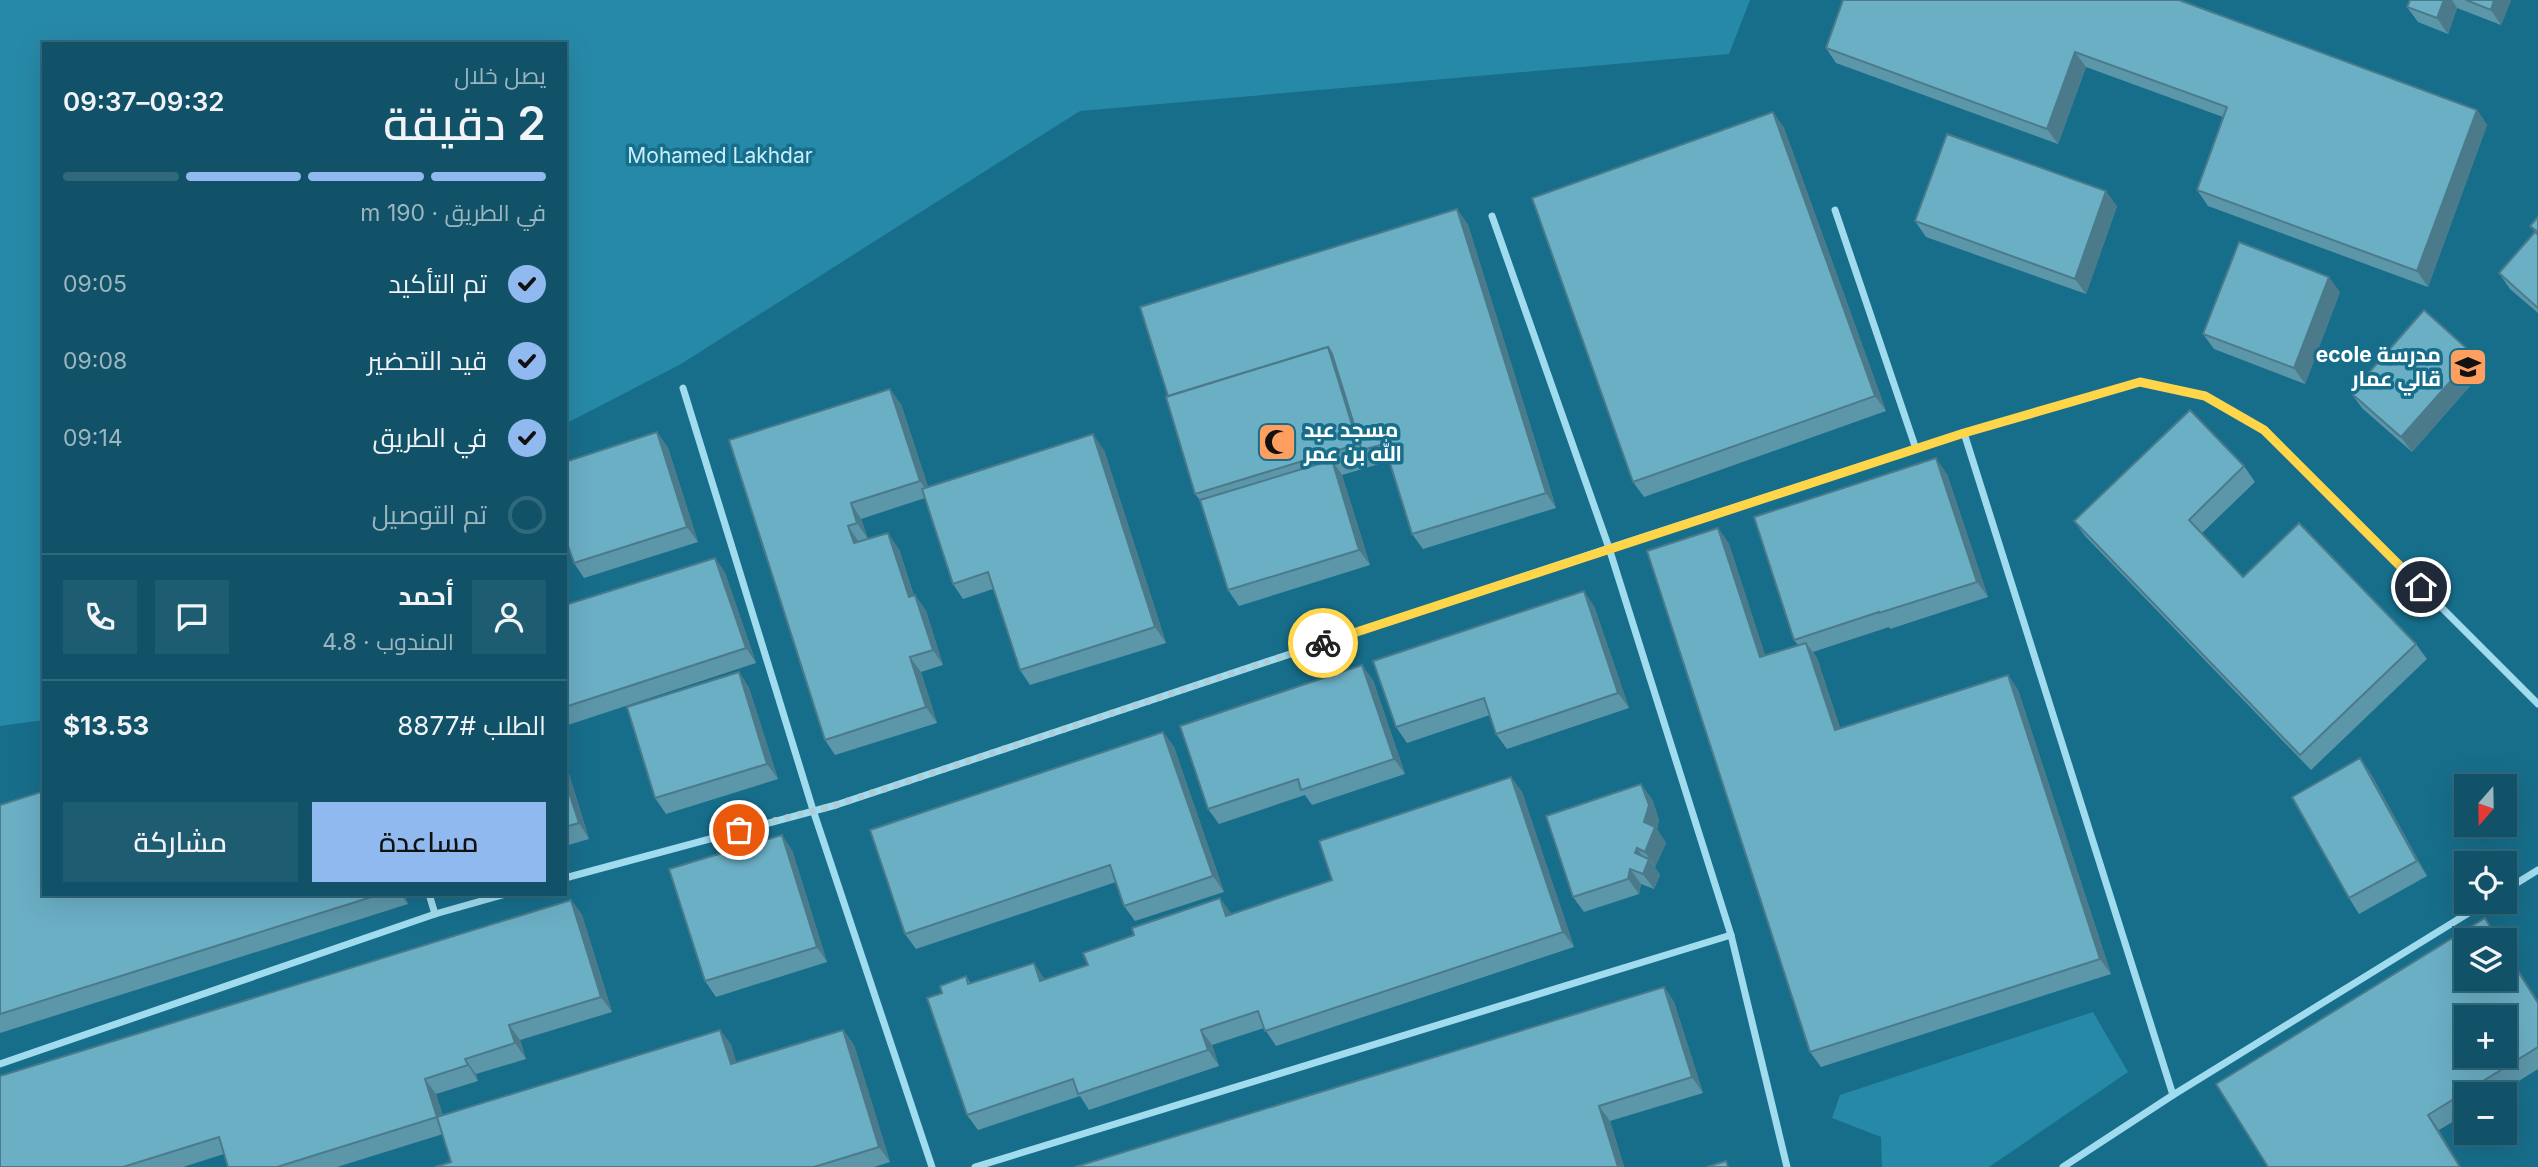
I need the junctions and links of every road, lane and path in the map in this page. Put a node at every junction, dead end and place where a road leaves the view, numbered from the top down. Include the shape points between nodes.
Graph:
1 (1835, 211) dead end
2 (1492, 216) dead end
3 (683, 388) dead end
4 (1964, 433) junction
5 (1916, 449) junction
6 (1609, 548) junction
7 (2538, 704) edge
8 (813, 810) junction
9 (2538, 870) edge
10 (567, 877) edge
11 (2517, 883) edge
12 (430, 896) edge
13 (499, 896) edge
14 (435, 914) junction
15 (2466, 914) edge
16 (1731, 935) junction
17 (0, 1063) edge
18 (2173, 1094) junction
19 (932, 1167) edge
20 (975, 1167) edge
21 (1787, 1167) edge
22 (2063, 1167) edge

1 - 5 street
2 - 6 street
3 - 8 street
4 - 5 street
4 - 7 street via 2140,382 2205,396 2264,430
4 - 18 street
5 - 6 street
6 - 8 street
6 - 16 street
8 - 10 street
8 - 19 street
9 - 11 street
12 - 14 street
13 - 14 street
14 - 17 street
15 - 18 street
16 - 20 street
16 - 21 street
18 - 22 street

